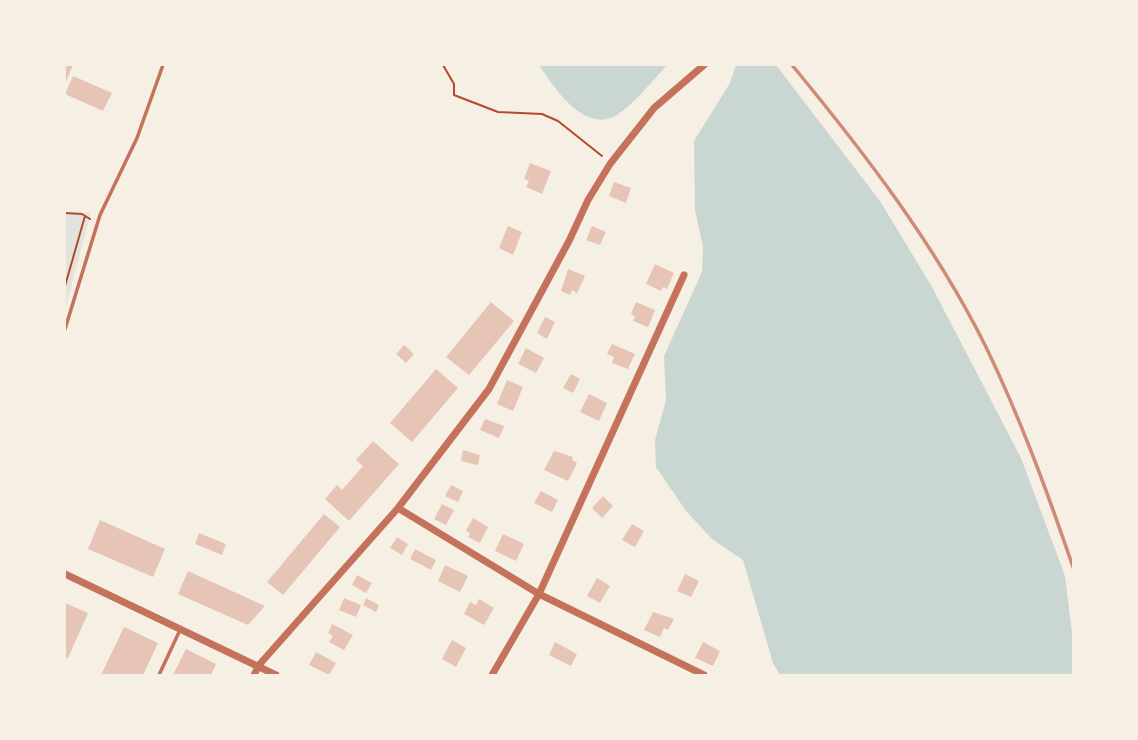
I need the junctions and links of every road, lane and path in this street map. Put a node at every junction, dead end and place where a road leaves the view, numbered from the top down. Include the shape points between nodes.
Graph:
1 (163, 65) edge
2 (443, 65) edge
3 (704, 65) edge
4 (610, 164) junction
5 (65, 213) edge
6 (85, 216) junction
7 (97, 224) junction
8 (684, 275) dead end
9 (65, 286) edge
10 (65, 329) edge
11 (397, 508) junction
12 (65, 574) edge
13 (539, 594) junction
14 (181, 628) junction
15 (259, 665) junction
16 (159, 675) edge
17 (254, 675) edge
18 (275, 675) edge
19 (492, 675) edge
20 (704, 675) edge

1 - 7 lane via 138,138
2 - 4 path via 454,83 454,95 498,112 542,114 558,121
3 - 4 street via 654,108
4 - 11 street via 489,389
5 - 6 path
6 - 7 path
6 - 9 path
7 - 10 lane
8 - 13 street
11 - 13 street
11 - 15 street
12 - 14 street
13 - 19 street
13 - 20 street
14 - 15 street
14 - 16 lane
15 - 17 street
15 - 18 street

